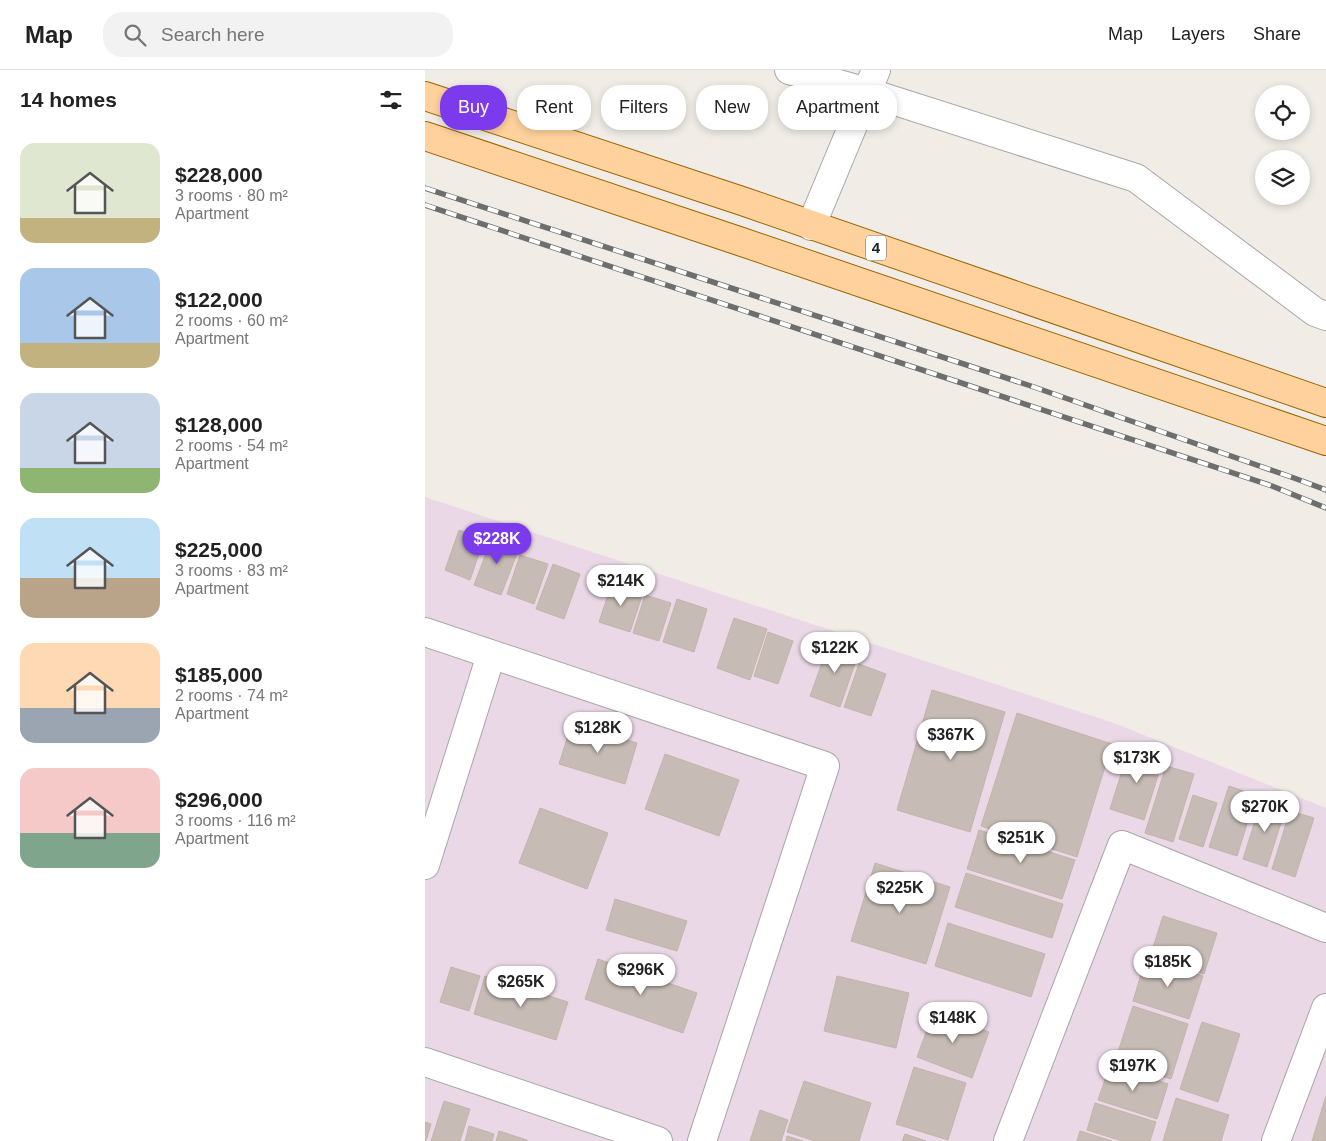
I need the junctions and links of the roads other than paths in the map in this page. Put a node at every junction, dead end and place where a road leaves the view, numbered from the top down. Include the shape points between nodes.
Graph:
1 (789, 70) edge
2 (871, 81) edge
3 (425, 96) edge
4 (425, 136) edge
5 (811, 226) junction
6 (1326, 316) edge
7 (1326, 404) edge
8 (1326, 441) edge
9 (425, 632) edge
10 (491, 655) junction
11 (431, 823) edge
12 (425, 865) edge
13 (1326, 928) edge
14 (1326, 1008) edge
15 (425, 1062) edge
16 (658, 1141) edge
17 (702, 1141) edge
18 (1008, 1141) edge
19 (1276, 1141) edge

1 - 2 street
2 - 5 street
2 - 6 street via 1136,178 1315,312
3 - 5 main road, 4
4 - 8 main road, 4
5 - 7 main road, 4
9 - 10 street
10 - 11 street
10 - 17 street via 825,766
11 - 12 street
13 - 18 street via 1122,845
14 - 19 street
15 - 16 street

